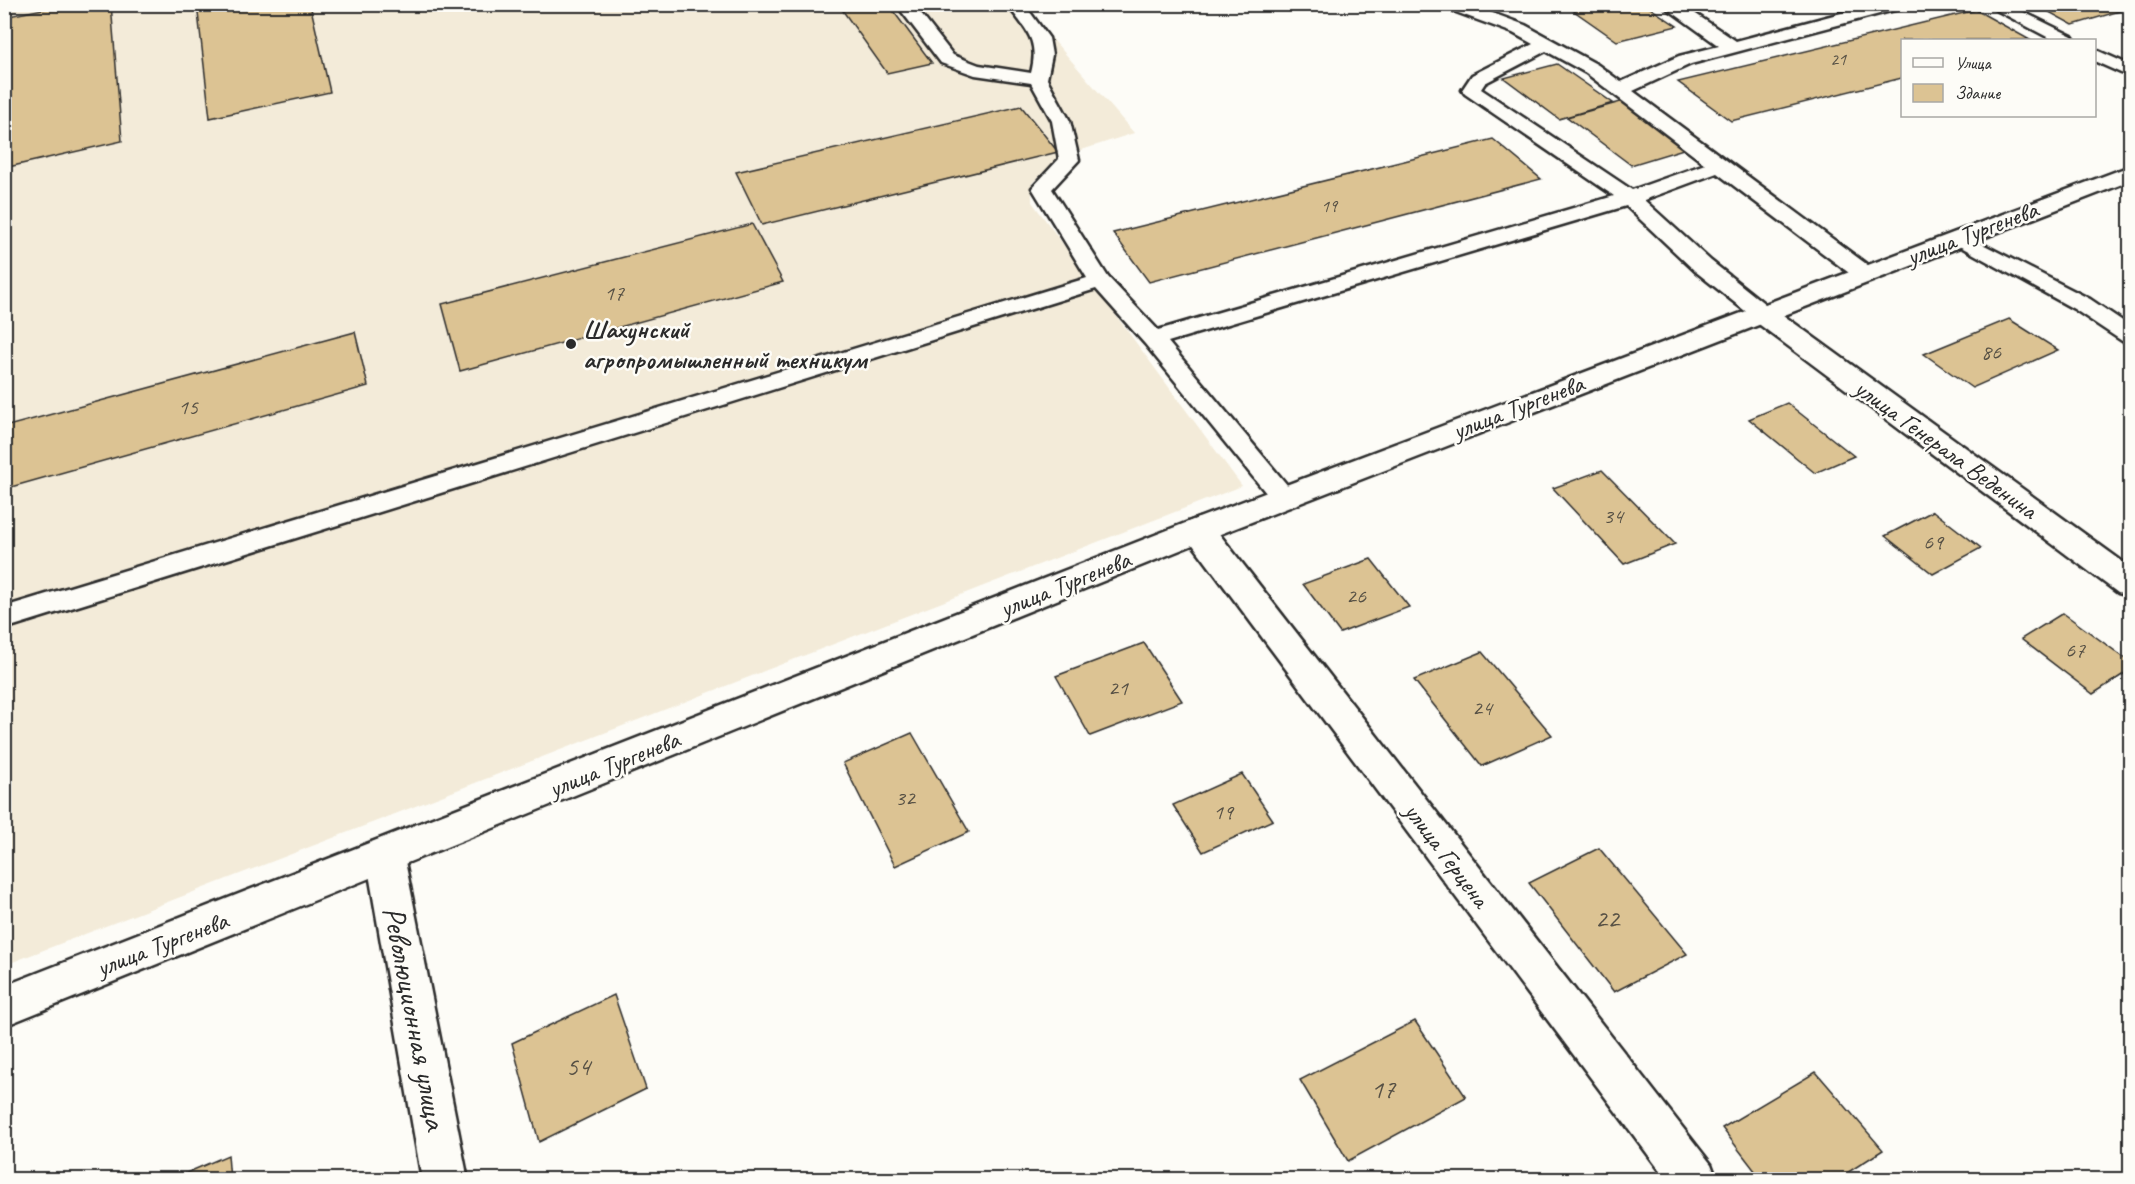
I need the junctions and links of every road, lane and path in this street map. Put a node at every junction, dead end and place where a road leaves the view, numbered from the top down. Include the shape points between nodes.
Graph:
1 (904, 4) edge
2 (1015, 4) edge
3 (1451, 4) edge
4 (1669, 4) edge
5 (1896, 4) edge
6 (1993, 4) edge
7 (2064, 39) edge
8 (1546, 44) junction
9 (1733, 47) junction
10 (2096, 55) edge
11 (2130, 72) edge
12 (1038, 79) junction
13 (1619, 90) junction
14 (1720, 165) junction
15 (2130, 173) edge
16 (1630, 198) junction
17 (1959, 238) junction
18 (1865, 274) junction
19 (1100, 281) junction
20 (1762, 313) junction
21 (2130, 336) edge
22 (1153, 339) junction
23 (1284, 498) junction
24 (1199, 530) junction
25 (2130, 584) edge
26 (4, 618) edge
27 (385, 856) junction
28 (4, 1006) edge
29 (445, 1179) edge
30 (1695, 1179) edge

1 - 12 lane via 947,58 975,70
2 - 12 lane via 1042,35 1044,58
3 - 8 lane via 1519,29
4 - 9 lane
5 - 9 lane
6 - 7 lane
8 - 13 lane via 1592,69
8 - 16 lane via 1478,79 1471,90
9 - 13 lane via 1685,60
10 - 11 lane
12 - 19 lane via 1061,121 1069,160 1042,188
13 - 14 lane
14 - 16 lane
14 - 18 lane
15 - 17 street, улица Тургенева
16 - 20 lane via 1703,266
16 - 22 lane
17 - 18 street, улица Тургенева
17 - 21 lane via 2082,304
18 - 20 street, улица Тургенева
19 - 22 lane
19 - 26 lane
20 - 23 street, улица Тургенева
20 - 25 street, улица Генерала Веденина
22 - 23 lane
23 - 24 street, улица Тургенева
24 - 27 street, улица Тургенева
24 - 30 street, улица Герцена
27 - 28 street, улица Тургенева
27 - 29 street, Революционная улица

